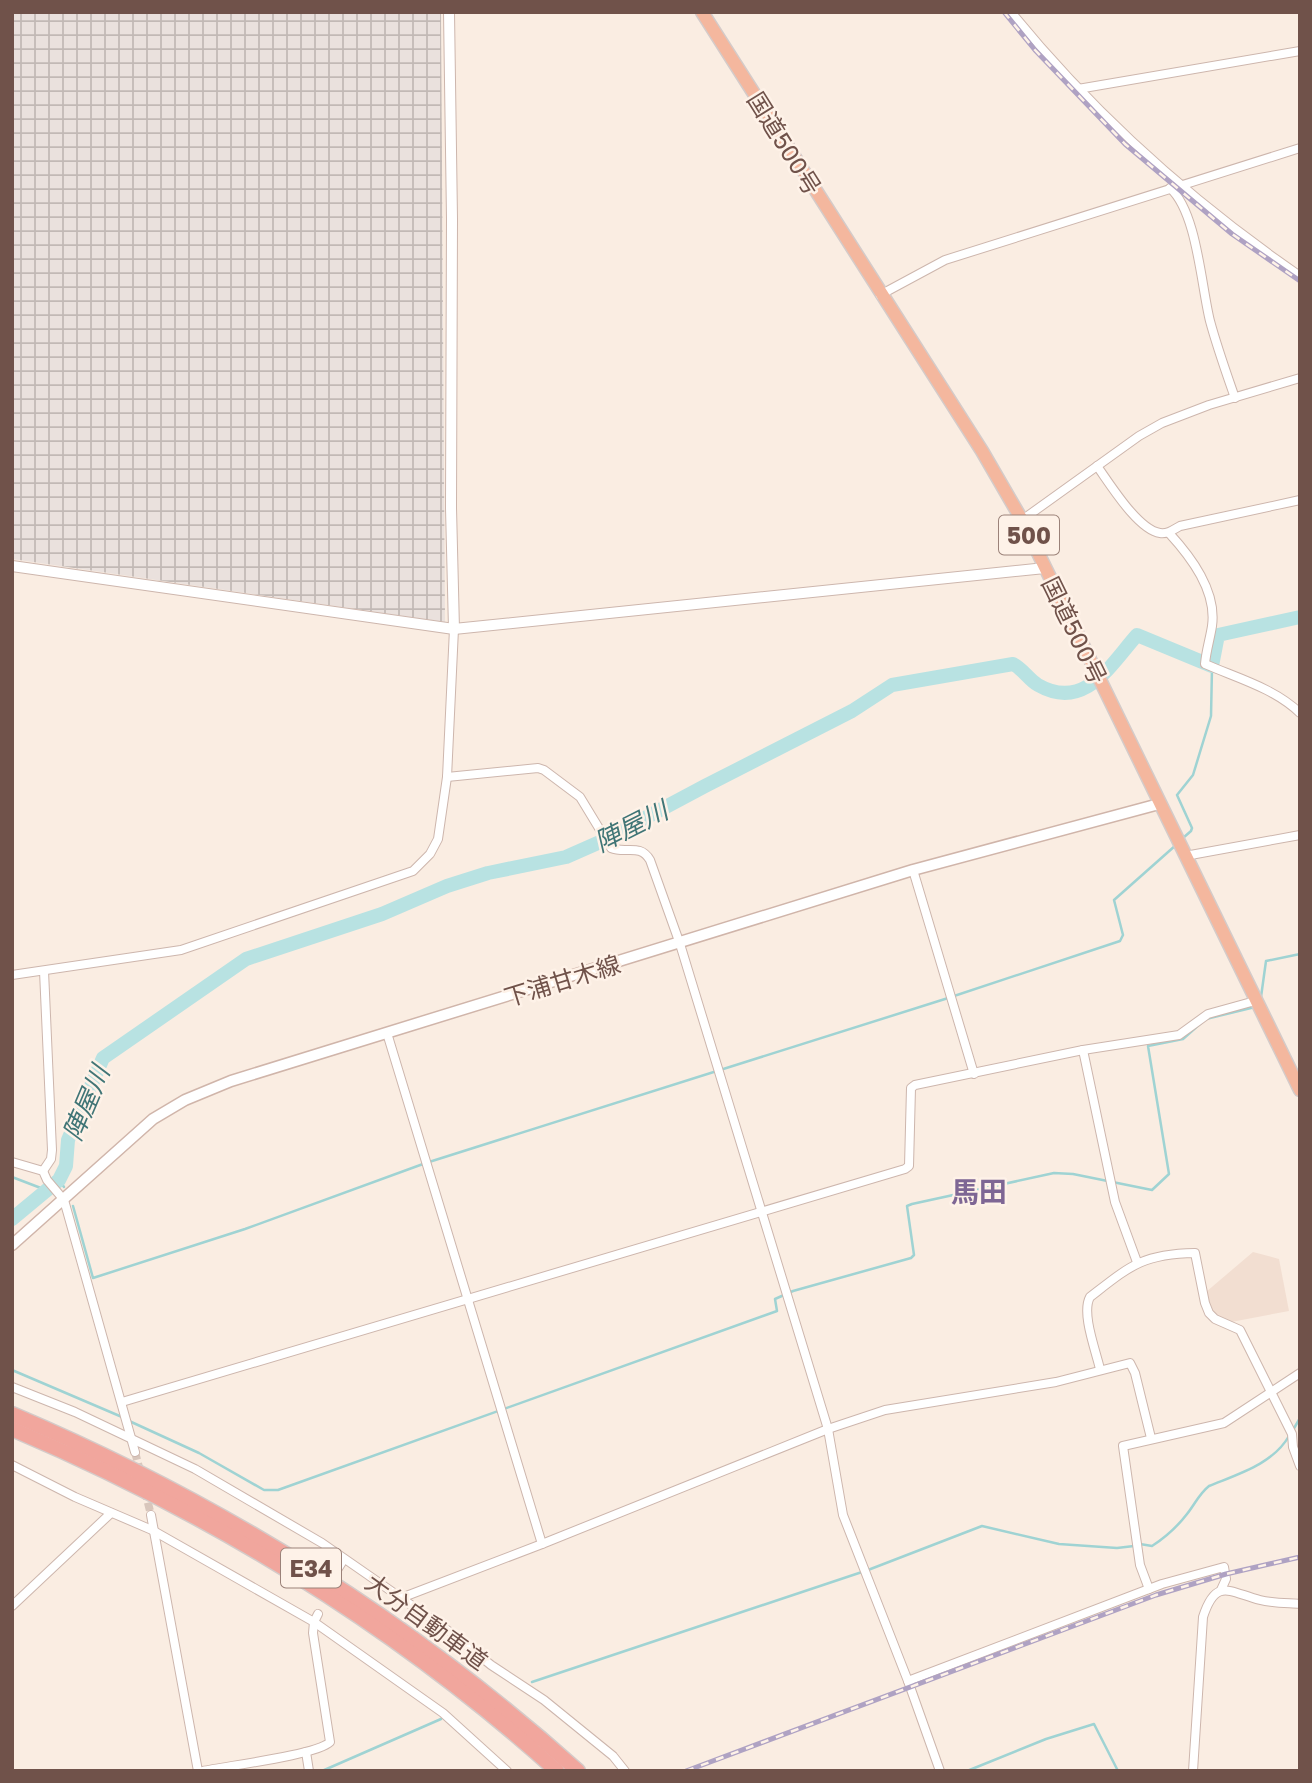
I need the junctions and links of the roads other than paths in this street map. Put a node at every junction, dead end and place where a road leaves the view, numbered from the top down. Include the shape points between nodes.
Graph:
1 (449, 12) edge
2 (702, 12) edge
3 (1011, 12) edge
4 (1300, 51) edge
5 (1077, 89) junction
6 (1300, 148) edge
7 (1174, 186) junction
8 (1300, 276) edge
9 (880, 295) junction
10 (1300, 378) edge
11 (1235, 398) junction
12 (1097, 466) junction
13 (1300, 500) edge
14 (1022, 520) junction
15 (1169, 533) junction
16 (12, 566) edge
17 (1045, 568) junction
18 (454, 629) junction
19 (1300, 713) edge
20 (447, 776) junction
21 (1159, 804) junction
22 (1300, 835) edge
23 (1185, 856) junction
24 (912, 870) junction
25 (680, 944) junction
26 (44, 971) junction
27 (12, 975) edge
28 (1255, 1001) junction
29 (387, 1033) junction
30 (1083, 1050) junction
31 (1296, 1073) edge
32 (974, 1074) junction
33 (1300, 1090) edge
34 (12, 1162) edge
35 (45, 1176) junction
36 (62, 1198) junction
37 (762, 1211) junction
38 (12, 1245) edge
39 (1137, 1262) junction
40 (468, 1300) junction
41 (1100, 1369) junction
42 (1300, 1373) edge
43 (12, 1387) edge
44 (1271, 1394) junction
45 (121, 1402) junction
46 (12, 1413) edge
47 (12, 1429) edge
48 (828, 1429) junction
49 (131, 1438) junction
50 (1151, 1438) junction
51 (135, 1452) tunnel mouth
52 (12, 1465) edge
53 (1300, 1466) edge
54 (111, 1513) junction
55 (151, 1515) tunnel mouth
56 (152, 1530) junction
57 (542, 1544) junction
58 (344, 1559) junction
59 (335, 1573) dead end
60 (1149, 1589) junction
61 (1221, 1590) junction
62 (401, 1598) junction
63 (1300, 1604) edge
64 (12, 1606) edge
65 (316, 1618) junction
66 (908, 1681) junction
67 (306, 1752) junction
68 (200, 1771) edge
69 (309, 1771) edge
70 (507, 1771) edge
71 (557, 1771) edge
72 (578, 1771) edge
73 (625, 1771) edge
74 (940, 1771) edge
75 (1193, 1771) edge

1 - 18 street
2 - 9 highway, 国道500号 / 500
3 - 5 street
4 - 5 street
5 - 7 street
6 - 7 street
7 - 8 street
7 - 9 street via 945,260
7 - 11 street via 1188,217 1210,321
9 - 14 highway, 国道500号 / 500
10 - 11 street
11 - 12 street via 1162,423
12 - 14 street
12 - 15 street via 1142,525
13 - 15 street via 1180,526
14 - 17 highway, 国道500号 / 500
15 - 19 street via 1188,554 1212,604 1205,664 1270,692
16 - 18 street
17 - 18 street
17 - 21 highway, 国道500号 / 500
18 - 20 street
20 - 25 street via 538,768 580,797 611,848 637,849 648,855
20 - 26 street via 438,839 413,871 195,946
21 - 23 highway, 国道500号 / 500
21 - 24 main road, 下浦甘木線
22 - 23 street
23 - 28 highway, 国道500号 / 500
24 - 25 main road, 下浦甘木線
24 - 32 street
25 - 29 main road, 下浦甘木線
25 - 37 street
26 - 27 street
26 - 35 street via 52,1150
28 - 30 street via 1208,1014 1179,1035
28 - 31 highway, 国道500号 / 500
29 - 36 main road, 下浦甘木線 via 231,1081 185,1100 153,1119
29 - 40 street
30 - 32 street
30 - 39 street via 1115,1202
31 - 33 highway, 国道500号 / 500
32 - 37 street via 911,1088 909,1166
34 - 35 street
35 - 36 street
36 - 38 main road, 下浦甘木線
36 - 45 street
37 - 40 street
37 - 48 street
39 - 41 street via 1087,1302
39 - 44 street via 1195,1253 1209,1313 1240,1331
40 - 45 street
40 - 57 street
41 - 48 street via 1056,1382 885,1410
41 - 50 street via 1130,1363
42 - 44 street
43 - 49 street
44 - 50 street via 1224,1423
44 - 53 street via 1292,1434
45 - 49 street
46 - 72 highway, 大分自動車道 / E34 via 178,1491 325,1577 469,1679
47 - 71 highway, 大分自動車道 / E34 via 170,1503 318,1589 441,1676
48 - 57 street
48 - 66 street via 843,1515
49 - 51 street
49 - 58 street via 195,1469
50 - 60 street via 1123,1446 1140,1565
52 - 54 street
54 - 56 street
54 - 64 street
55 - 56 street
56 - 65 street
56 - 68 street
57 - 62 street
58 - 59 street
58 - 62 street
60 - 61 street via 1224,1567 1226,1579
60 - 66 street
61 - 63 street via 1262,1601
61 - 75 street via 1211,1597 1203,1617
62 - 73 street via 544,1700
65 - 67 street via 313,1633 331,1739 327,1746
65 - 70 street via 443,1713
66 - 74 street
67 - 68 street
67 - 69 street

